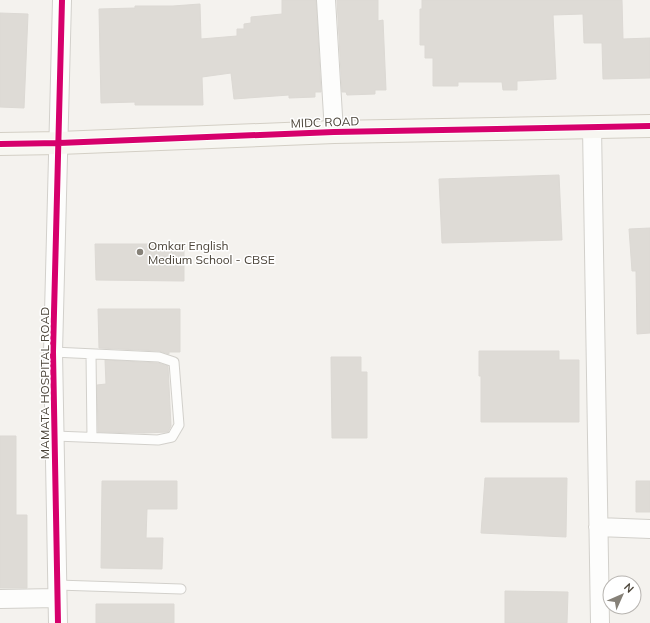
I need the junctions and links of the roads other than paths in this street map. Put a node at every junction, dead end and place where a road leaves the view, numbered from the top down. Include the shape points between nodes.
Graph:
1 (62, 0) edge
2 (326, 0) edge
3 (650, 126) edge
4 (592, 127) junction
5 (334, 132) junction
6 (59, 143) junction
7 (0, 144) edge
8 (53, 352) junction
9 (91, 354) junction
10 (55, 436) junction
11 (92, 437) junction
12 (598, 527) junction
13 (650, 529) edge
14 (181, 589) dead end
15 (57, 592) junction
16 (0, 599) edge
17 (58, 623) edge
18 (600, 623) edge

1 - 6 street, MAMATA HOSPITAL ROAD
2 - 5 street
3 - 4 street, MIDC ROAD
4 - 5 street, MIDC ROAD
4 - 12 street
5 - 6 street, MIDC ROAD
6 - 7 street, MIDC ROAD
6 - 8 street, MAMATA HOSPITAL ROAD
8 - 9 lane
8 - 10 street, MAMATA HOSPITAL ROAD
9 - 11 lane
9 - 11 lane via 159,356 174,362 179,412 179,425 172,437 158,440
10 - 11 lane
10 - 15 street, MAMATA HOSPITAL ROAD
12 - 13 street
12 - 18 street
14 - 15 lane
15 - 16 street
15 - 17 street, MAMATA HOSPITAL ROAD

